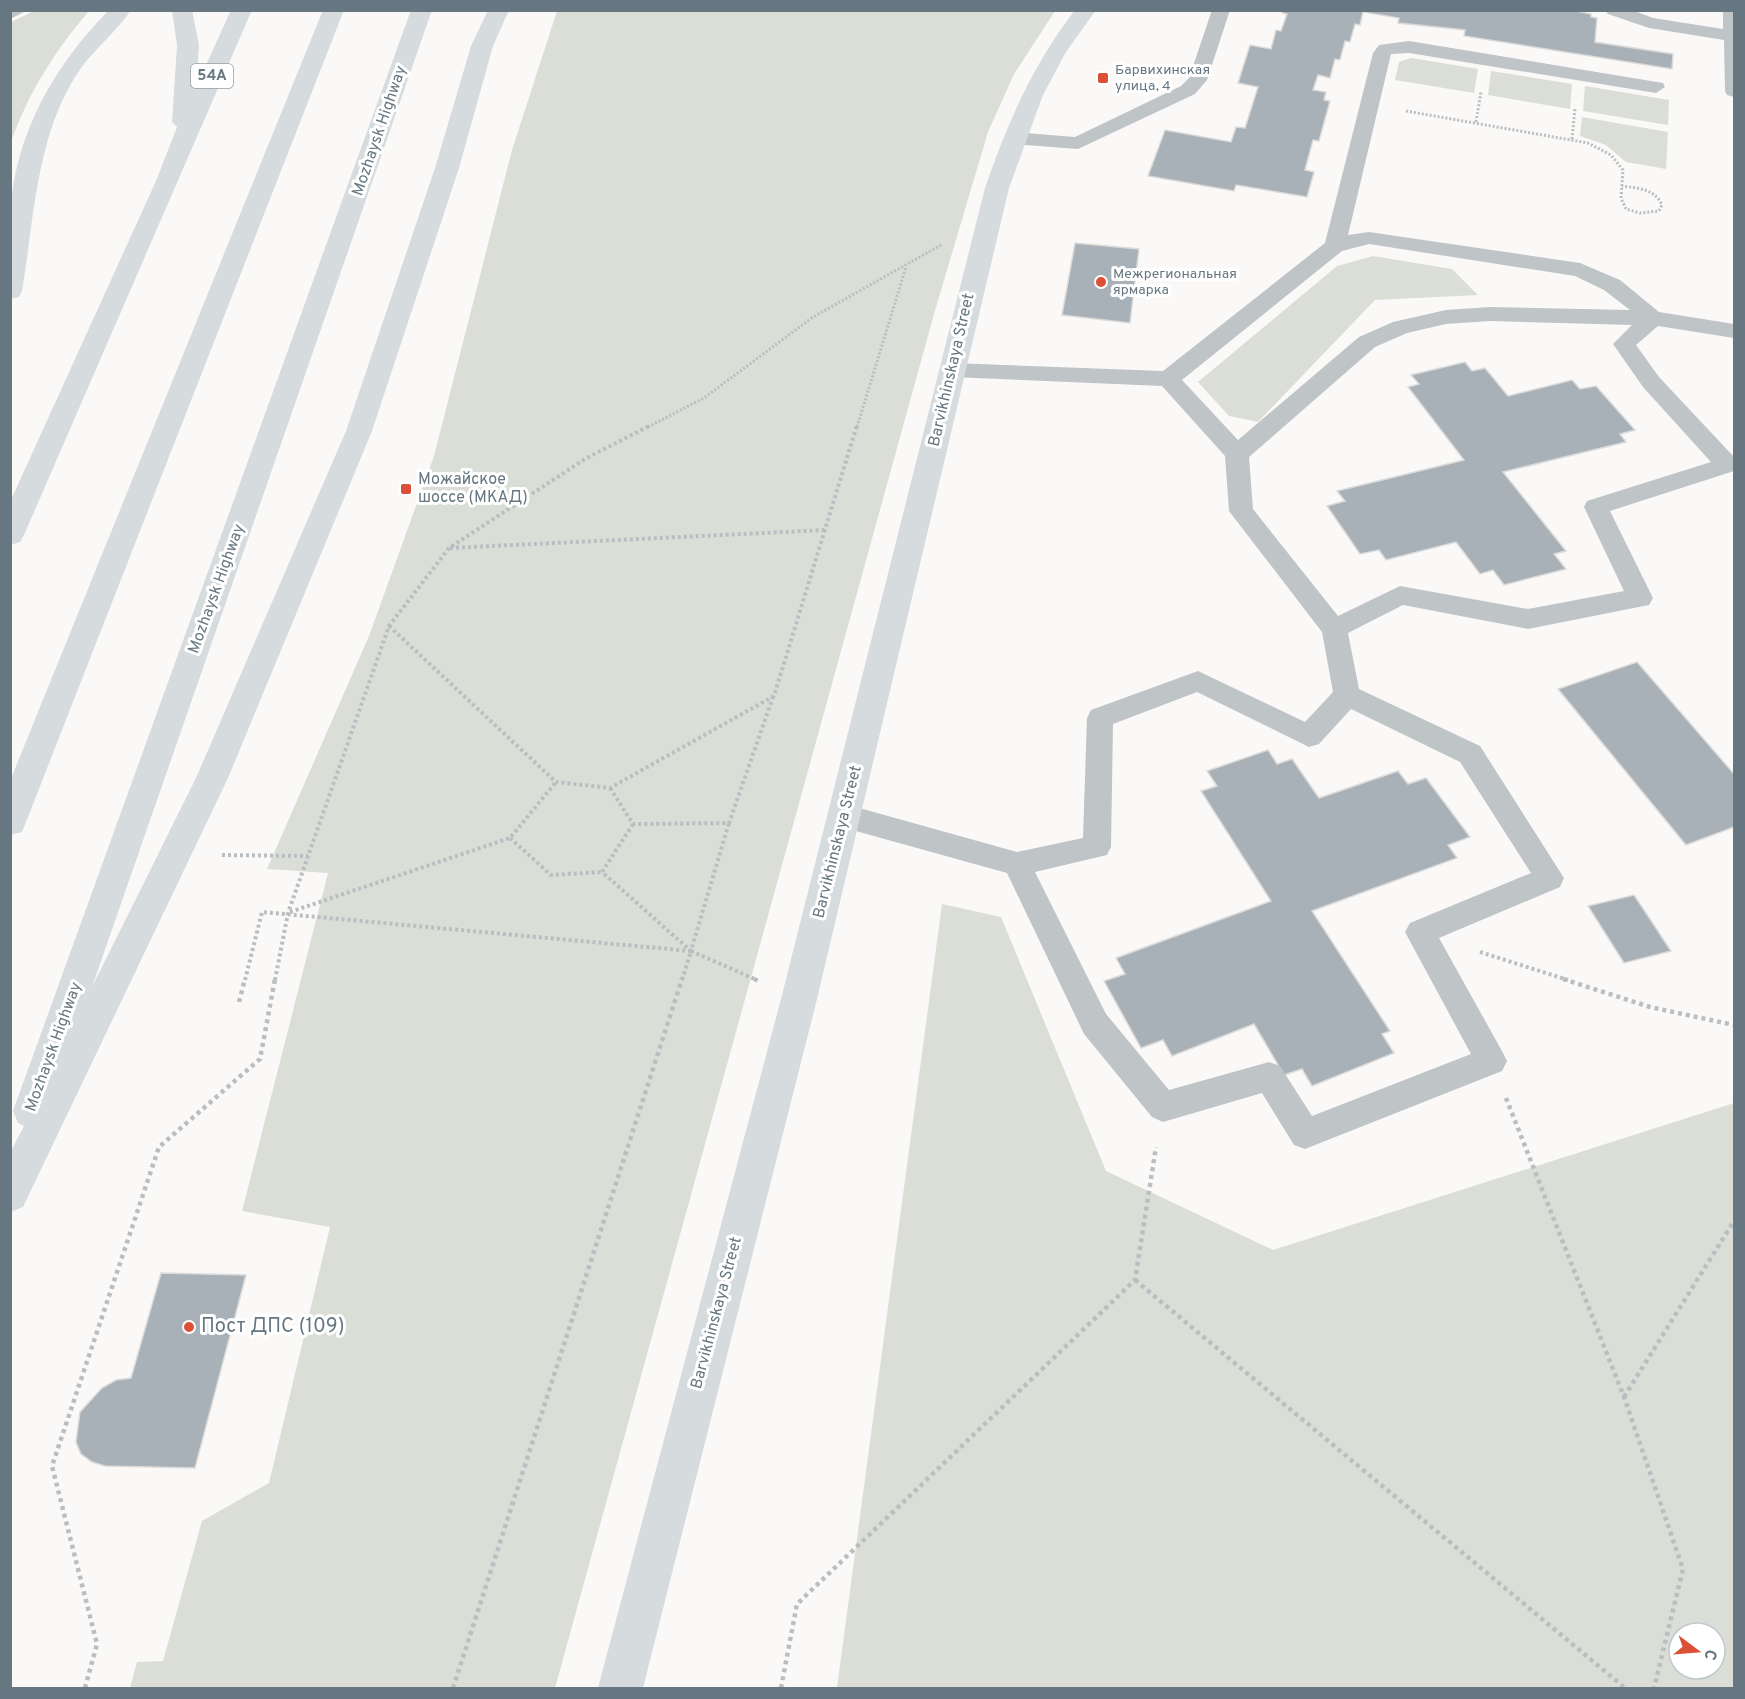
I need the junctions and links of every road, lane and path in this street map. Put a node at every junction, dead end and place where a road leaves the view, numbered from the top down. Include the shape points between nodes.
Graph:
1 (19, 10) edge
2 (121, 10) edge
3 (182, 10) edge
4 (242, 10) edge
5 (334, 10) edge
6 (422, 10) edge
7 (499, 10) edge
8 (506, 10) edge
9 (1086, 10) edge
10 (1221, 10) edge
11 (1614, 10) edge
12 (1732, 10) edge
13 (10, 14) edge
14 (1733, 36) junction
15 (482, 46) junction
16 (1656, 87) dead end
17 (1734, 91) edge
18 (1370, 105) junction
19 (1014, 138) junction
20 (182, 142) junction
21 (1622, 186) junction
22 (982, 244) junction
23 (1335, 246) junction
24 (906, 266) junction
25 (10, 291) edge
26 (1653, 318) junction
27 (1734, 331) edge
28 (952, 370) junction
29 (1168, 379) junction
30 (1237, 454) junction
31 (826, 530) junction
32 (10, 535) edge
33 (449, 548) junction
34 (389, 626) junction
35 (1334, 629) junction
36 (1347, 695) junction
37 (774, 696) junction
38 (556, 782) junction
39 (610, 788) junction
40 (845, 816) junction
41 (10, 822) edge
42 (729, 823) junction
43 (633, 824) junction
44 (510, 838) junction
45 (176, 854) junction
46 (308, 856) junction
47 (1017, 864) junction
48 (602, 872) junction
49 (288, 913) junction
50 (1420, 932) junction
51 (691, 951) junction
52 (239, 1002) dead end
53 (1734, 1025) edge
54 (1491, 1061) junction
55 (1163, 1107) junction
56 (10, 1168) edge
57 (10, 1194) edge
58 (1734, 1221) edge
59 (1135, 1280) junction
60 (1624, 1397) junction
61 (85, 1689) edge
62 (453, 1689) edge
63 (620, 1689) edge
64 (780, 1689) edge
65 (1625, 1689) edge
66 (1654, 1689) edge

1 - 13 lane
2 - 25 main road via 62,78 38,133
3 - 20 main road, 54А via 188,45
4 - 20 main road, 54А
5 - 41 main road
6 - 56 main road, Mozhaysk Highway
7 - 15 main road
8 - 15 main road
9 - 19 main road, Barvikhinskaya Street via 1065,35 1028,100
10 - 19 lane via 1198,80 1188,90 1078,143
11 - 14 lane via 1649,23
12 - 14 lane
14 - 17 lane
15 - 45 main road via 447,168 359,431
16 - 18 lane via 1400,46 1382,53
18 - 21 path via 1588,143 1618,161 1623,170
18 - 23 lane
19 - 22 main road, Barvikhinskaya Street
20 - 32 main road
21 - 21 path via 1621,202 1626,209 1640,213 1659,211 1661,201 1653,193
22 - 24 path via 945,243
22 - 28 main road, Barvikhinskaya Street
23 - 26 lane via 1369,238 1559,265 1612,285
23 - 29 lane
24 - 31 path
24 - 33 path via 813,317 704,398 585,459
26 - 27 lane
26 - 30 lane via 1490,314 1446,317 1401,327 1367,342
26 - 35 lane via 1624,344 1652,382 1728,465 1596,507 1640,598 1528,618 1400,595
28 - 29 lane
28 - 40 main road, Barvikhinskaya Street
29 - 30 lane
30 - 35 lane via 1241,511
31 - 33 path
31 - 37 path
33 - 34 path
34 - 38 path
34 - 46 path
35 - 36 lane
36 - 47 lane via 1309,736 1198,681 1100,718 1097,847
36 - 50 lane via 1470,754 1550,878
37 - 39 path
37 - 42 path
38 - 39 path
38 - 44 path
39 - 43 path
40 - 47 lane
40 - 63 main road, Barvikhinskaya Street
42 - 43 path
42 - 51 path
43 - 48 path
44 - 48 path via 551,875
44 - 49 path
45 - 46 path
45 - 57 main road
46 - 49 path
47 - 55 lane via 1095,1024
48 - 51 path
49 - 51 path
49 - 52 path via 262,912
49 - 61 path via 260,1059 159,1147 52,1466 97,1644
50 - 53 path via 1650,1007
50 - 54 lane
51 - 62 path
54 - 55 lane via 1305,1134 1269,1076
54 - 60 path
55 - 59 path
58 - 60 path
59 - 64 path via 797,1604
59 - 65 path
60 - 66 path via 1683,1569

